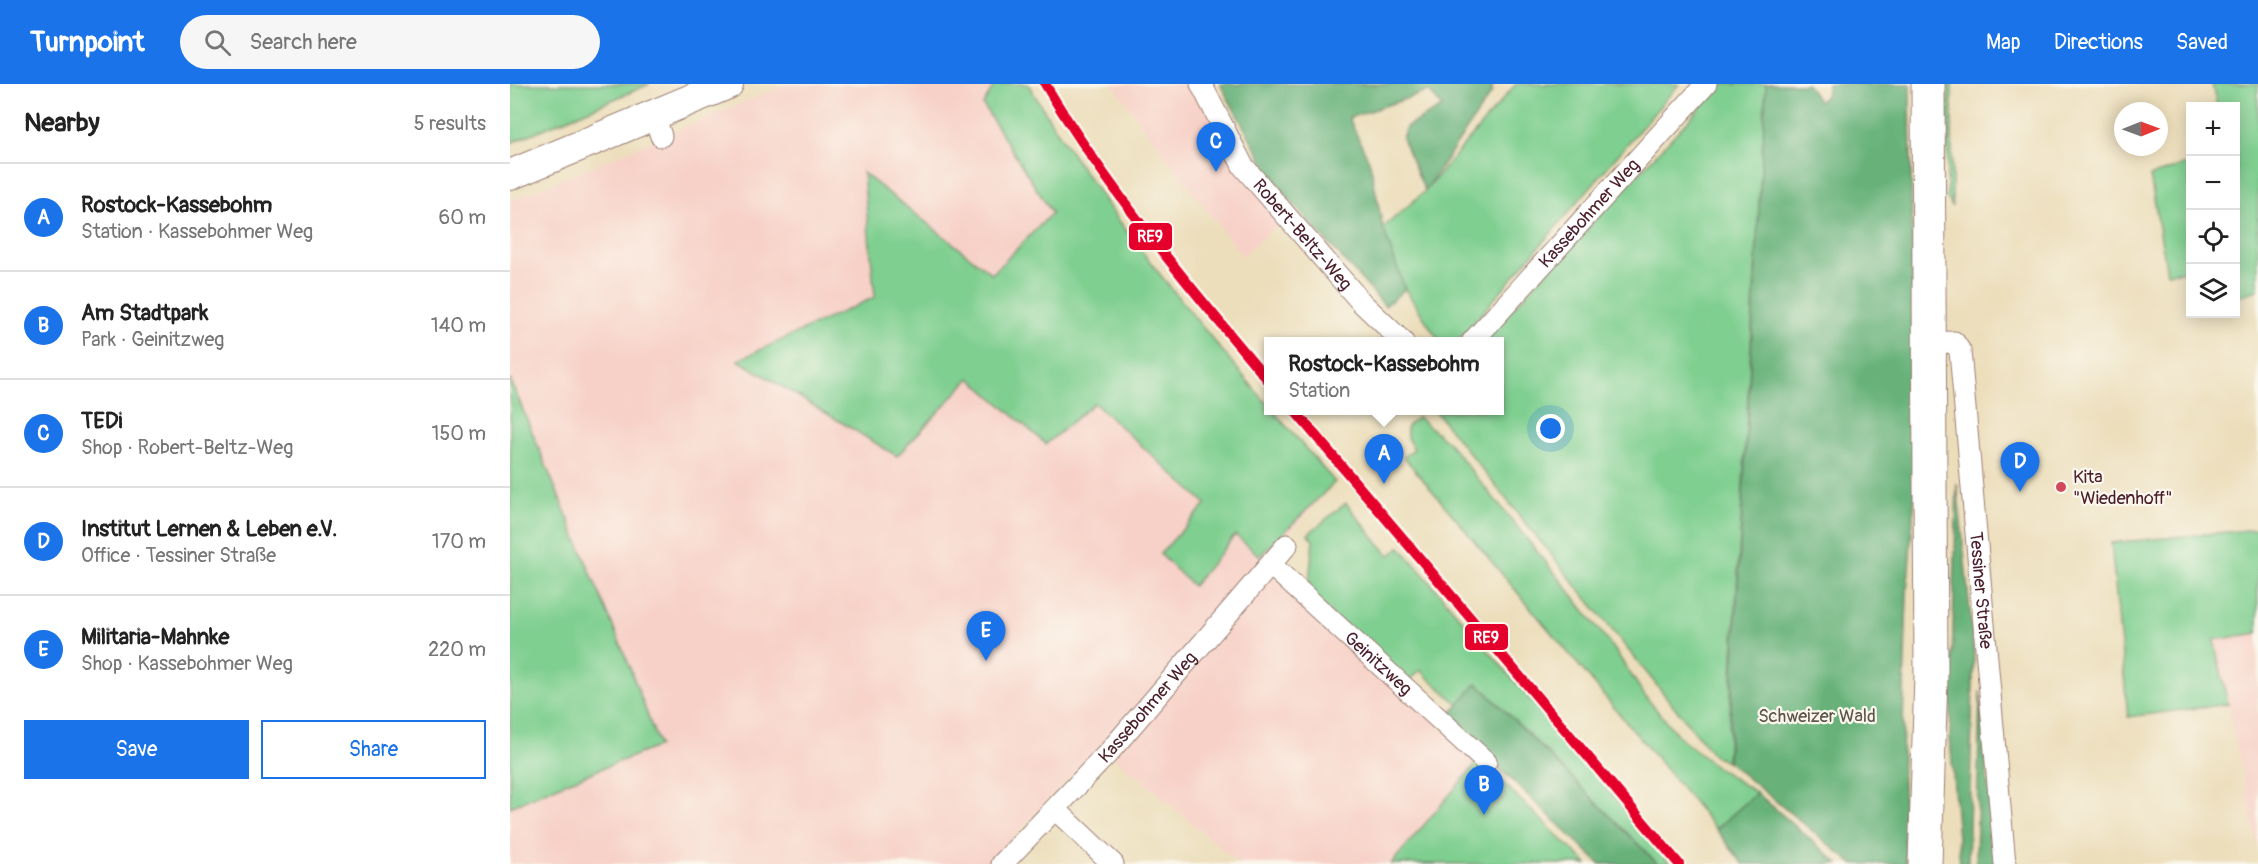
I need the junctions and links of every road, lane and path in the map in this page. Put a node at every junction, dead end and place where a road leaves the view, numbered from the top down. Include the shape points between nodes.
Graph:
1 (728, 84) edge
2 (1201, 84) edge
3 (1706, 84) edge
4 (1928, 84) edge
5 (510, 175) edge
6 (1398, 337) edge
7 (1477, 337) edge
8 (1929, 343) junction
9 (1287, 545) dead end
10 (1272, 566) junction
11 (1931, 676) junction
12 (1486, 762) dead end
13 (1055, 809) junction
14 (1002, 864) edge
15 (1113, 864) edge
16 (1924, 864) edge
17 (1948, 864) edge
18 (2005, 864) edge

1 - 5 main road via 657,125
2 - 6 street, Robert-Beltz-Weg via 1243,166 1362,303
3 - 7 street, Kassebohmer Weg
4 - 8 main road
8 - 11 main road
8 - 18 street, Tessiner Straße via 1954,342 1960,351
9 - 10 street, Kassebohmer Weg
10 - 12 street, Geinitzweg
10 - 13 street, Kassebohmer Weg
11 - 16 main road
11 - 17 main road
13 - 14 street, Kassebohmer Weg
13 - 15 street

